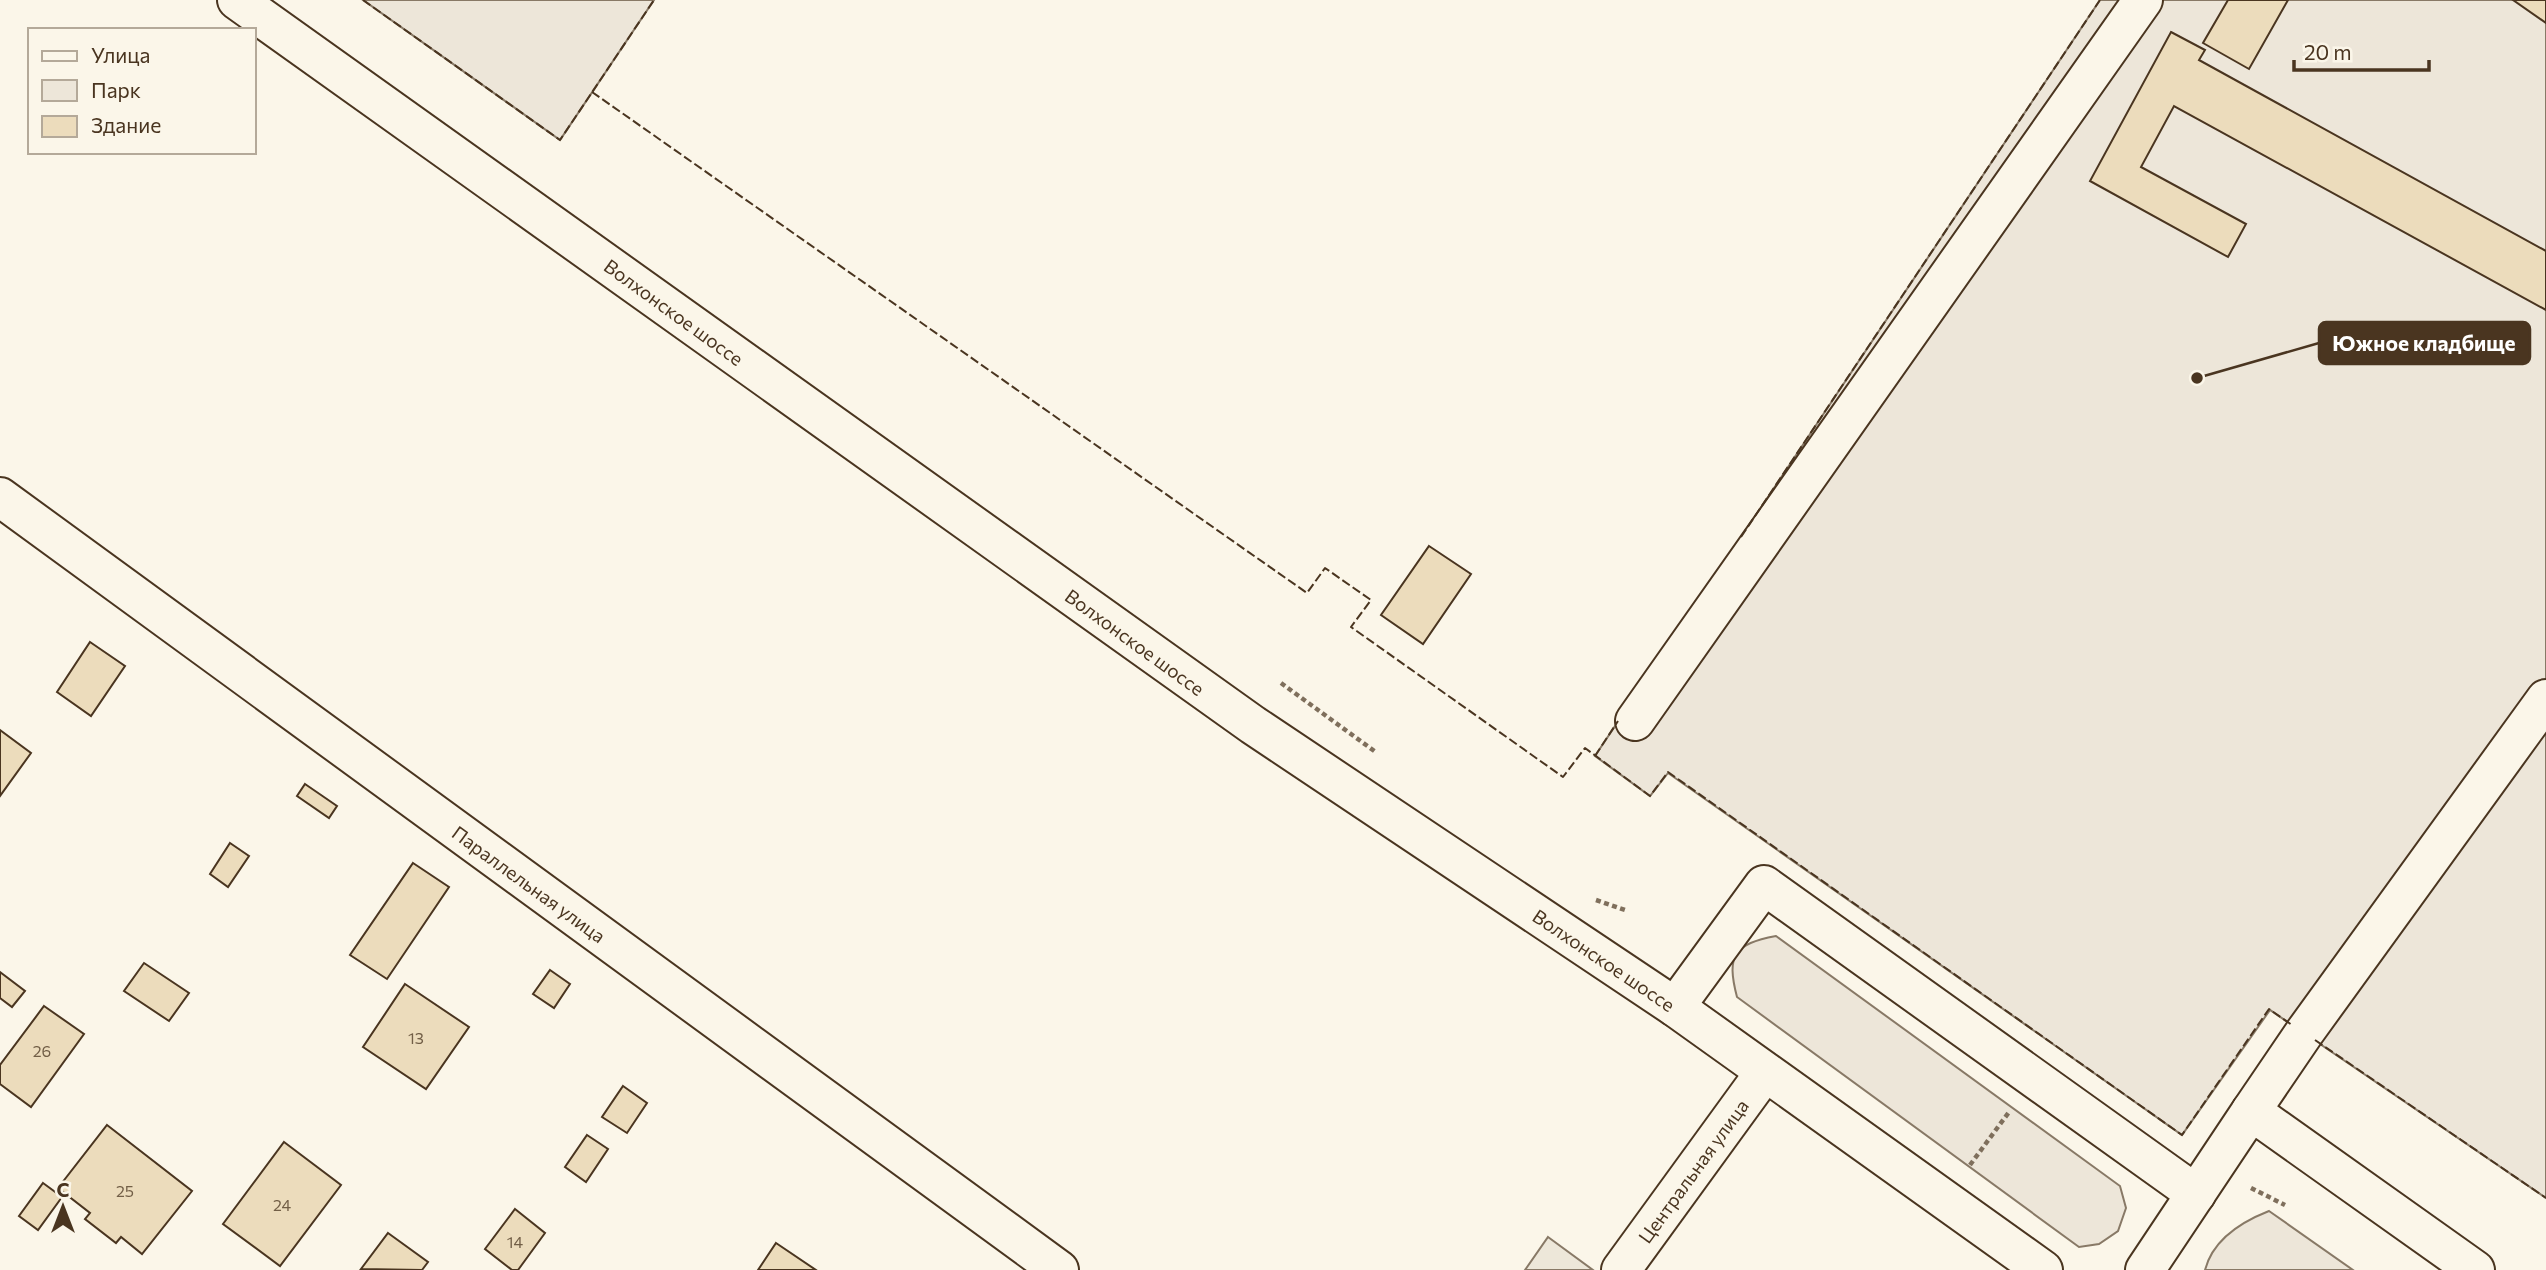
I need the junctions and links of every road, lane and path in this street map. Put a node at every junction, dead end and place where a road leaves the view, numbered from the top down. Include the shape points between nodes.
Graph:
1 (237, 0) edge
2 (2143, 0) edge
3 (0, 497) edge
4 (2546, 699) edge
5 (1635, 721) dead end
6 (1675, 1007) junction
7 (1765, 1072) junction
8 (2010, 1111) dead end
9 (2251, 1111) junction
10 (1970, 1165) dead end
11 (2196, 1194) junction
12 (1059, 1270) edge
13 (1621, 1270) edge
14 (2043, 1270) edge
15 (2145, 1270) edge
16 (2475, 1270) edge

1 - 6 main road, Волхонское шоссе via 1253,726
2 - 5 main road
3 - 12 main road, Параллельная улица
4 - 9 main road
6 - 7 main road, Волхонское шоссе
6 - 11 main road via 1764,885
7 - 13 main road, Центральная улица
7 - 14 main road, Волхонское шоссе
8 - 10 path
9 - 11 main road
9 - 16 main road
11 - 15 main road

